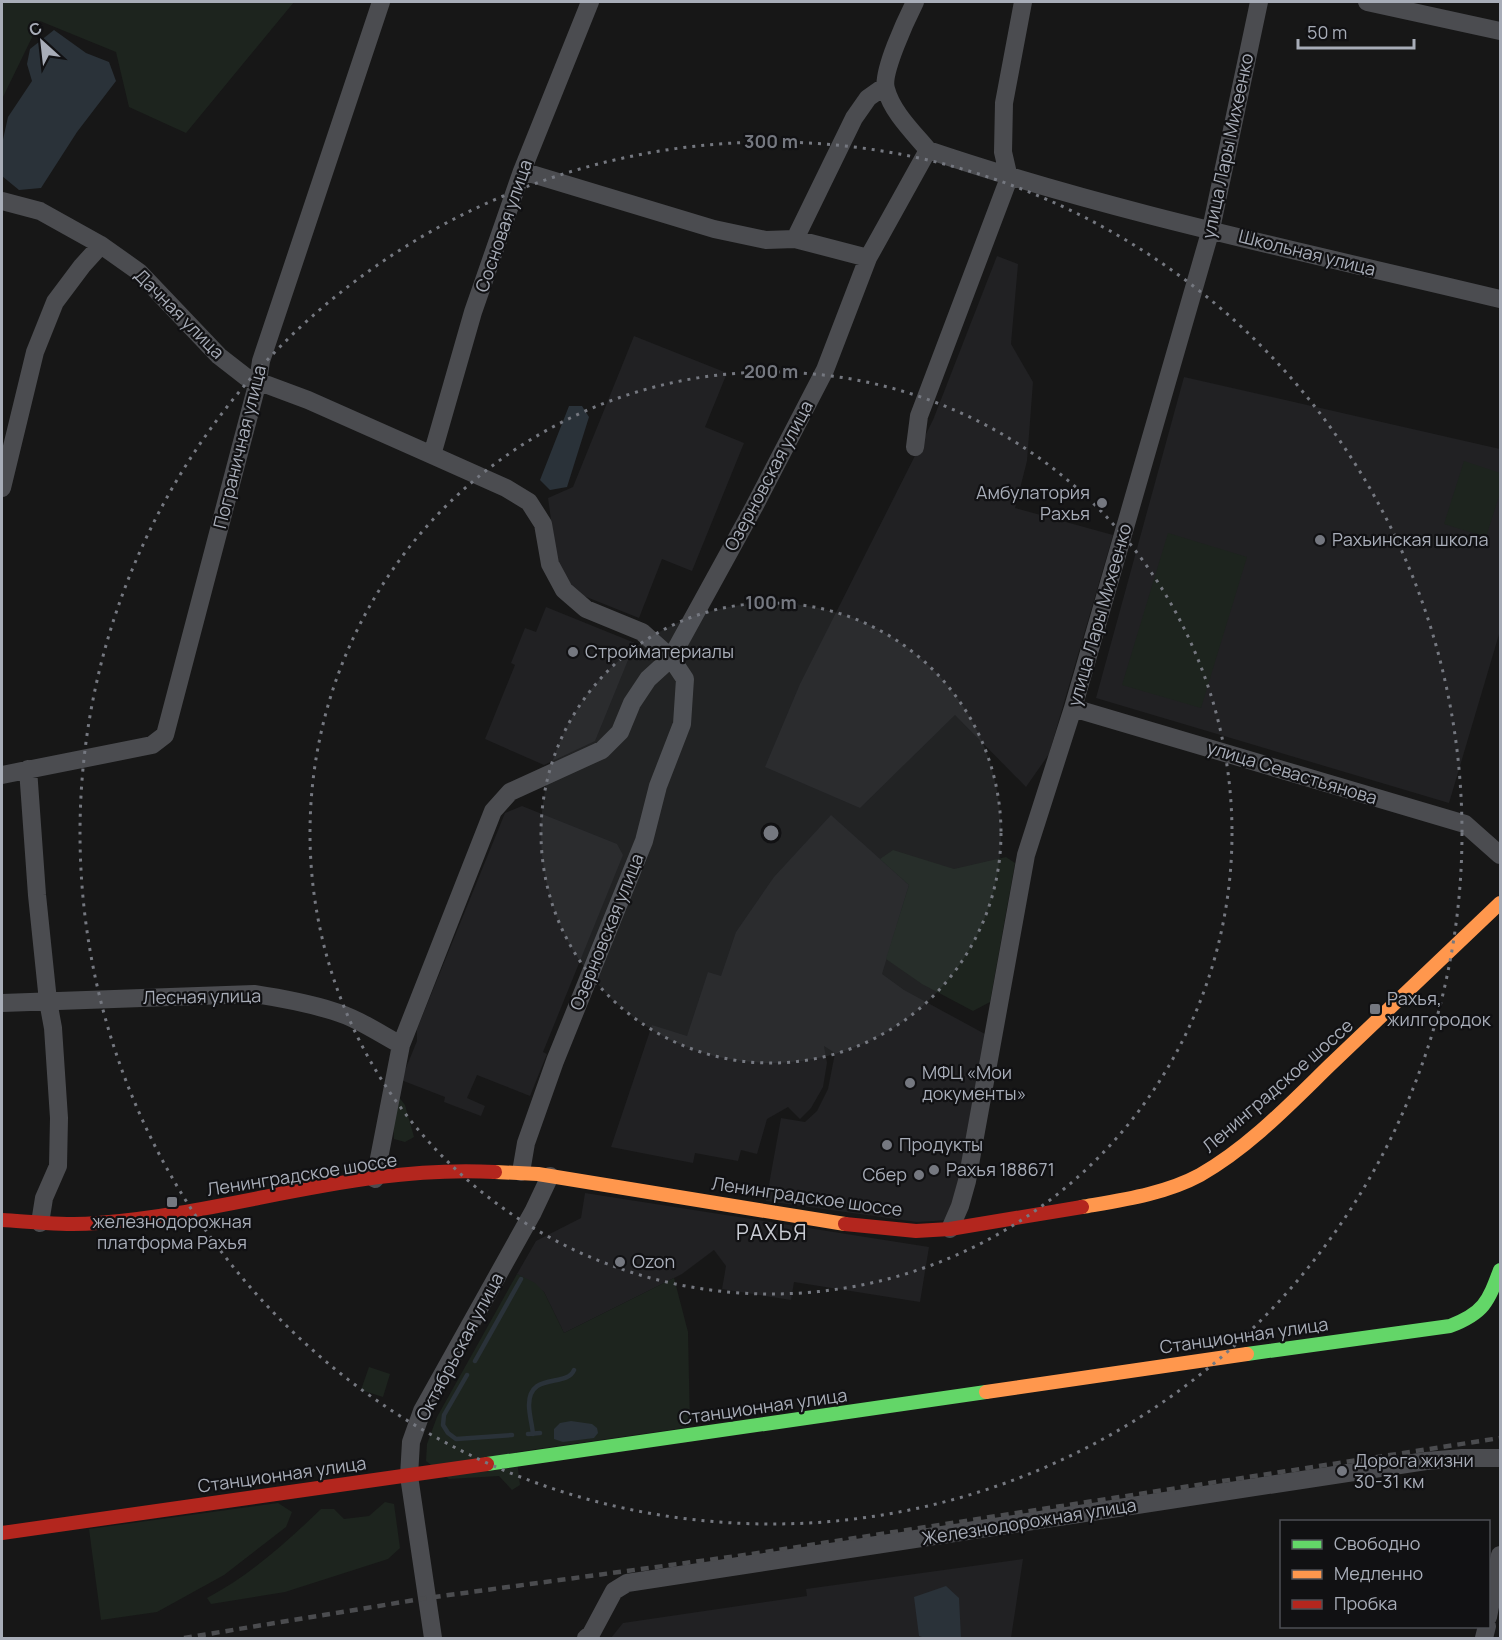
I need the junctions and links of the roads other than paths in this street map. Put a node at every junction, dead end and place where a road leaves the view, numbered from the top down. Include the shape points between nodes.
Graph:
1 (381, 2) edge
2 (590, 2) edge
3 (915, 2) edge
4 (1023, 2) edge
5 (1259, 2) edge
6 (1367, 2) edge
7 (1500, 31) edge
8 (885, 86) junction
9 (928, 150) junction
10 (522, 171) junction
11 (1009, 178) junction
12 (2, 201) edge
13 (1211, 230) junction
14 (795, 239) junction
15 (101, 245) junction
16 (868, 258) junction
17 (1500, 299) edge
18 (258, 381) junction
19 (915, 447) dead end
20 (432, 455) junction
21 (2, 488) edge
22 (671, 658) junction
23 (1073, 708) junction
24 (28, 769) junction
25 (2, 775) edge
26 (1500, 855) edge
27 (1500, 903) edge
28 (48, 1000) junction
29 (2, 1003) edge
30 (400, 1045) junction
31 (521, 1173) junction
32 (550, 1176) junction
33 (375, 1179) junction
34 (2, 1220) edge
35 (40, 1223) junction
36 (950, 1228) junction
37 (1500, 1270) edge
38 (1500, 1462) edge
39 (409, 1476) junction
40 (2, 1533) edge
41 (1500, 1555) edge
42 (1490, 1607) edge
43 (433, 1638) edge
44 (586, 1638) edge

1 - 18 street, Пограничная улица via 261,361
2 - 10 street, Сосновая улица
3 - 8 street via 894,50
4 - 11 street via 1004,103 1003,152
5 - 13 street, улица Лары Михеенко
6 - 7 street
8 - 9 street via 892,104
8 - 14 street via 868,98 854,118
9 - 11 street, Школьная улица
9 - 16 street, Озерновская улица
10 - 14 street via 714,229 766,240
10 - 20 street, Сосновая улица via 473,312
11 - 13 street, Школьная улица
11 - 19 street via 920,416
12 - 15 street, Дачная улица via 40,211
13 - 17 street, Школьная улица
13 - 23 street, улица Лары Михеенко
14 - 16 street
15 - 18 street, Дачная улица via 140,272 219,356 246,377
15 - 21 street via 55,302 35,352
16 - 22 street, Озерновская улица via 825,370
18 - 20 street, Дачная улица
18 - 24 street, Пограничная улица via 165,735 152,745
20 - 22 street, Дачная улица via 529,502 543,524 550,564 564,590 586,609 642,632
22 - 30 street, Озерновская улица via 648,679 620,732 602,750 510,792 493,811
22 - 31 street, Озерновская улица via 685,679 682,724 658,786 644,841 555,1061 526,1143
23 - 26 street, улица Севастьянова via 1465,824
23 - 36 street, улица Лары Михеенко via 1026,855 967,1181
24 - 25 street, Пограничная улица
24 - 28 street
27 - 36 street, Ленинградское шоссе via 1290,1103 1218,1164 1179,1185 1124,1200
28 - 29 street, Лесная улица
28 - 30 street, Лесная улица via 254,994 334,1011
28 - 35 street via 53,1028 58,1166
30 - 33 street
31 - 32 street, Ленинградское шоссе
31 - 33 street, Ленинградское шоссе via 446,1173
32 - 36 street, Ленинградское шоссе via 882,1229
32 - 39 street, Октябрьская улица via 422,1411 411,1442
33 - 35 street, Ленинградское шоссе via 99,1224
34 - 35 street, Ленинградское шоссе
37 - 39 street, Станционная улица via 1481,1309 1466,1321 1450,1326
38 - 44 street, Железнодорожная улица via 1462,1458 1426,1461 627,1583 614,1591
39 - 40 street, Станционная улица
39 - 43 street, Октябрьская улица
41 - 42 street

